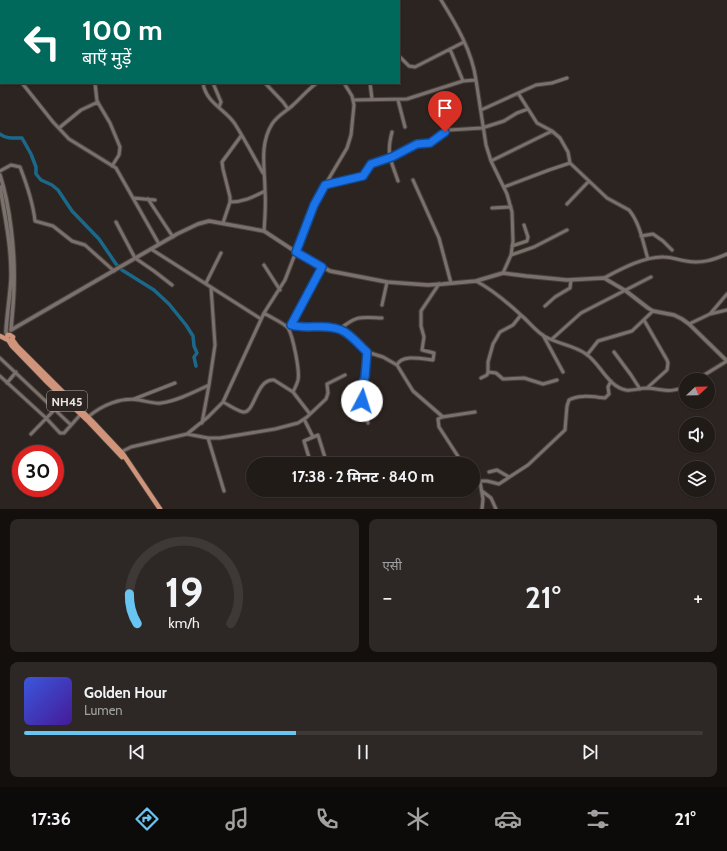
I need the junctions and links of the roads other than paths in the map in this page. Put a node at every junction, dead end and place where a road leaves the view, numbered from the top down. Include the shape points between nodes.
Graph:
1 (441, 0) edge
2 (464, 42) junction
3 (450, 49) junction
4 (400, 57) edge
5 (566, 78) dead end
6 (476, 80) junction
7 (463, 81) junction
8 (23, 84) edge
9 (95, 84) edge
10 (203, 84) edge
11 (213, 84) edge
12 (266, 84) edge
13 (316, 84) edge
14 (345, 84) edge
15 (370, 84) edge
16 (518, 93) junction
17 (372, 99) junction
18 (353, 100) junction
19 (398, 100) junction
20 (98, 102) junction
21 (219, 108) junction
22 (288, 109) junction
23 (528, 109) junction
24 (481, 110) junction
25 (405, 127) dead end
26 (59, 128) junction
27 (482, 128) junction
28 (552, 131) junction
29 (392, 132) dead end
30 (241, 136) junction
31 (390, 158) junction
32 (491, 161) junction
33 (570, 163) junction
34 (112, 166) junction
35 (0, 171) edge
36 (0, 175) edge
37 (264, 175) junction
38 (413, 180) dead end
39 (398, 181) dead end
40 (589, 181) junction
41 (325, 185) junction
42 (0, 187) edge
43 (504, 187) junction
44 (265, 191) junction
45 (133, 198) junction
46 (148, 199) junction
47 (155, 200) dead end
48 (230, 202) junction
49 (567, 204) dead end
50 (492, 208) dead end
51 (511, 208) junction
52 (116, 222) dead end
53 (222, 223) junction
54 (524, 225) dead end
55 (567, 230) dead end
56 (264, 231) junction
57 (641, 236) junction
58 (173, 237) junction
59 (159, 244) junction
60 (512, 246) junction
61 (151, 249) junction
62 (672, 250) dead end
63 (296, 252) junction
64 (221, 253) dead end
65 (727, 254) edge
66 (511, 255) junction
67 (135, 258) junction
68 (648, 260) junction
69 (264, 265) dead end
70 (322, 267) junction
71 (114, 271) junction
72 (503, 273) junction
73 (651, 277) dead end
74 (604, 278) junction
75 (571, 280) junction
76 (476, 281) junction
77 (387, 282) junction
78 (206, 283) junction
79 (451, 283) junction
80 (439, 284) junction
81 (172, 285) dead end
82 (211, 287) junction
83 (280, 290) junction
84 (626, 291) junction
85 (727, 294) edge
86 (382, 305) dead end
87 (545, 306) dead end
88 (727, 310) edge
89 (653, 311) junction
90 (264, 313) junction
91 (710, 314) junction
92 (521, 315) junction
93 (261, 318) junction
94 (382, 318) dead end
95 (644, 320) junction
96 (690, 324) junction
97 (291, 325) junction
98 (288, 328) junction
99 (340, 329) junction
100 (544, 335) junction
101 (0, 336) edge
102 (9, 337) junction
103 (552, 339) junction
104 (367, 352) junction
105 (614, 352) dead end
106 (587, 355) junction
107 (0, 358) edge
108 (727, 361) edge
109 (397, 365) junction
110 (16, 372) junction
111 (488, 372) junction
112 (563, 372) dead end
113 (707, 373) edge
114 (345, 375) dead end
115 (0, 376) edge
116 (481, 378) dead end
117 (557, 380) dead end
118 (611, 381) junction
119 (7, 383) junction
120 (175, 383) dead end
121 (209, 384) junction
122 (647, 388) junction
123 (679, 388) edge
124 (640, 389) junction
125 (293, 392) junction
126 (65, 399) junction
127 (134, 399) junction
128 (223, 402) junction
129 (55, 409) junction
130 (475, 412) dead end
131 (81, 414) junction
132 (310, 414) junction
133 (88, 417) junction
134 (443, 417) junction
135 (46, 418) junction
136 (304, 419) junction
137 (202, 423) junction
138 (368, 423) dead end
139 (71, 425) junction
140 (31, 434) dead end
141 (187, 434) junction
142 (313, 437) junction
143 (208, 438) junction
144 (120, 453) junction
145 (309, 457) edge
146 (325, 457) edge
147 (459, 457) edge
148 (489, 472) dead end
149 (509, 477) junction
150 (480, 482) joint
151 (224, 491) dead end
152 (482, 491) junction
153 (160, 509) edge
154 (482, 509) edge
155 (496, 509) edge

1 - 2 street
2 - 3 street
2 - 6 street
3 - 4 street via 415,67 409,66
3 - 7 street
5 - 16 street via 536,85
6 - 7 street
6 - 24 street
7 - 19 street
8 - 26 street
9 - 20 street
10 - 21 street via 209,99
11 - 21 street via 221,102
12 - 22 street
13 - 22 street
14 - 18 street
15 - 17 street
16 - 23 street
16 - 24 street
17 - 18 street
17 - 19 street
18 - 41 street via 349,142
19 - 25 street
20 - 26 street via 81,110
20 - 34 street via 120,147
21 - 30 street
22 - 37 street via 270,126 264,152
23 - 27 street
23 - 28 street via 537,122
24 - 27 street
26 - 34 street via 76,144
27 - 31 street via 449,130 430,143 417,144
27 - 32 street
28 - 32 street
28 - 33 street via 565,145
29 - 31 street via 388,145
30 - 37 street
30 - 48 street via 222,162
31 - 39 street
31 - 41 street via 371,164 363,176
32 - 43 street
33 - 40 street
33 - 43 street
34 - 45 street via 119,172
35 - 71 street via 11,165 20,167 33,205 35,221 53,226 72,241 85,244
36 - 102 street via 8,210 14,268
37 - 44 street
38 - 79 street via 439,238
40 - 49 street
40 - 57 street via 607,198 632,214
41 - 63 street via 314,205
42 - 102 street via 11,269 6,331
43 - 51 street
44 - 48 street via 248,200
44 - 56 street
45 - 46 street
45 - 59 street
46 - 47 street
46 - 58 street
48 - 53 street
50 - 51 street
51 - 60 street
52 - 67 street
53 - 56 street
53 - 58 street via 202,222
54 - 60 street via 527,241
55 - 66 street via 534,248
56 - 63 street
57 - 62 street via 653,234
57 - 68 street
58 - 59 street
59 - 61 street
60 - 66 street
61 - 67 street
61 - 78 street
63 - 70 street
63 - 83 street
64 - 78 street
65 - 68 street via 704,262 663,256
66 - 72 street
67 - 71 street
67 - 81 street
68 - 74 street via 625,267
69 - 83 street
70 - 77 street via 344,275
70 - 97 street
71 - 102 street
72 - 75 street
72 - 76 street
73 - 84 street
74 - 75 street
74 - 84 street
75 - 87 street via 570,288
76 - 79 street
76 - 92 street
77 - 80 street
77 - 86 street
78 - 82 street
79 - 80 street
80 - 109 street via 421,311 424,337 422,350 434,353 433,360 402,359
82 - 93 street
82 - 121 street via 215,345
83 - 90 street
84 - 89 street
84 - 103 street via 582,313
85 - 91 street
88 - 91 street
89 - 95 street
89 - 96 street via 674,315
90 - 93 street
90 - 98 street
91 - 96 street
92 - 100 street
92 - 111 street via 513,326 500,332 493,344
93 - 128 street
94 - 99 street via 355,318
95 - 106 street via 628,332 598,340
95 - 122 street via 667,360 668,367
96 - 108 street
97 - 98 street
97 - 99 street via 302,328 326,326
98 - 125 street via 295,347 298,376
99 - 104 street
100 - 103 street
100 - 112 street
101 - 102 highway, NH45
102 - 126 highway, NH45 via 12,346
102 - 133 highway, NH45
103 - 106 street
104 - 109 street
104 - 138 street via 365,377 360,394
105 - 124 street
106 - 118 street
107 - 110 street
108 - 113 street
109 - 134 street via 413,392
110 - 119 street
110 - 129 street
111 - 116 street
111 - 117 street via 496,373 503,379 524,378 543,384
114 - 132 street via 327,384 326,399
115 - 119 street
118 - 124 street via 623,389
118 - 149 street via 608,387 609,394 605,398 597,396 569,400 563,433 528,465
119 - 135 street
120 - 127 street
121 - 127 street via 190,394 162,403
121 - 137 street
122 - 123 street via 666,391
122 - 124 street
125 - 128 street via 271,380 261,388 248,411 242,412
125 - 132 street
126 - 129 street
126 - 131 highway, NH45
127 - 133 street via 99,407
128 - 137 street
129 - 135 street
129 - 139 street
130 - 134 street
131 - 139 street
131 - 144 highway, NH45
132 - 136 street
133 - 144 highway, NH45
134 - 147 street via 438,419 438,423
135 - 139 street via 62,434
135 - 140 street
136 - 142 street
136 - 143 street via 294,425
137 - 141 street
141 - 143 street
141 - 144 street via 131,447
142 - 145 street via 304,441
142 - 146 street via 318,435
143 - 151 street
144 - 153 highway, NH45
148 - 149 street via 498,470
149 - 150 street via 500,484
150 - 152 street
152 - 154 street
152 - 155 street via 491,498

